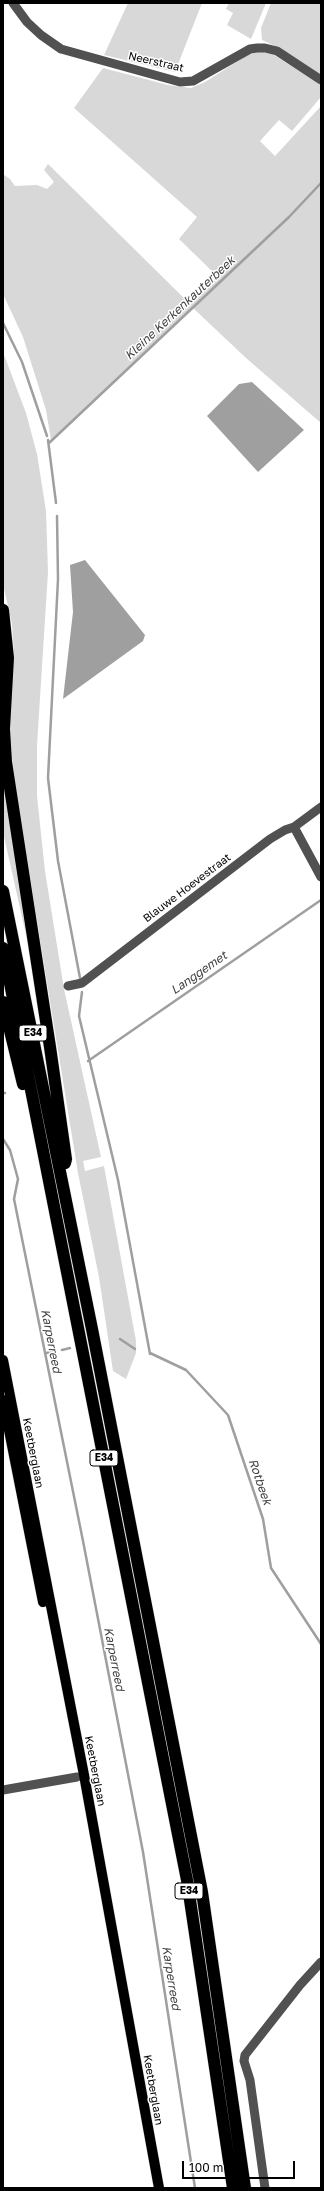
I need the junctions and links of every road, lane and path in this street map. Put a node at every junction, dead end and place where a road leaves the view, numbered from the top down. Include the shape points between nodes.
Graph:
1 (13, 3) edge
2 (321, 80) edge
3 (3, 610) edge
4 (321, 807) edge
5 (294, 827) junction
6 (321, 877) edge
7 (3, 891) edge
8 (3, 948) edge
9 (68, 986) dead end
10 (3, 1002) edge
11 (34, 1102) junction
12 (62, 1176) junction
13 (3, 1360) edge
14 (3, 1400) edge
15 (77, 1777) junction
16 (3, 1790) edge
17 (321, 1962) edge
18 (153, 2188) edge
19 (159, 2188) edge
20 (233, 2188) edge
21 (245, 2188) edge
22 (265, 2188) edge

1 - 2 street, Neerstraat via 28,22 61,49 180,82 193,81 250,49 265,48 277,51
3 - 12 highway via 8,658 4,729 6,762 66,1158
4 - 5 street, Blauwe Hoevestraat
5 - 6 street
5 - 9 street, Blauwe Hoevestraat via 270,839 82,984
7 - 12 highway, E34
8 - 11 highway, E34
10 - 11 highway via 22,1083
11 - 20 highway, E34 via 187,1880
12 - 21 highway, E34 via 202,1892
13 - 19 main road, Keetberglaan via 84,1775
14 - 15 main road, Keetberglaan
15 - 16 street
15 - 18 main road, Keetberglaan
17 - 22 street via 245,2055

